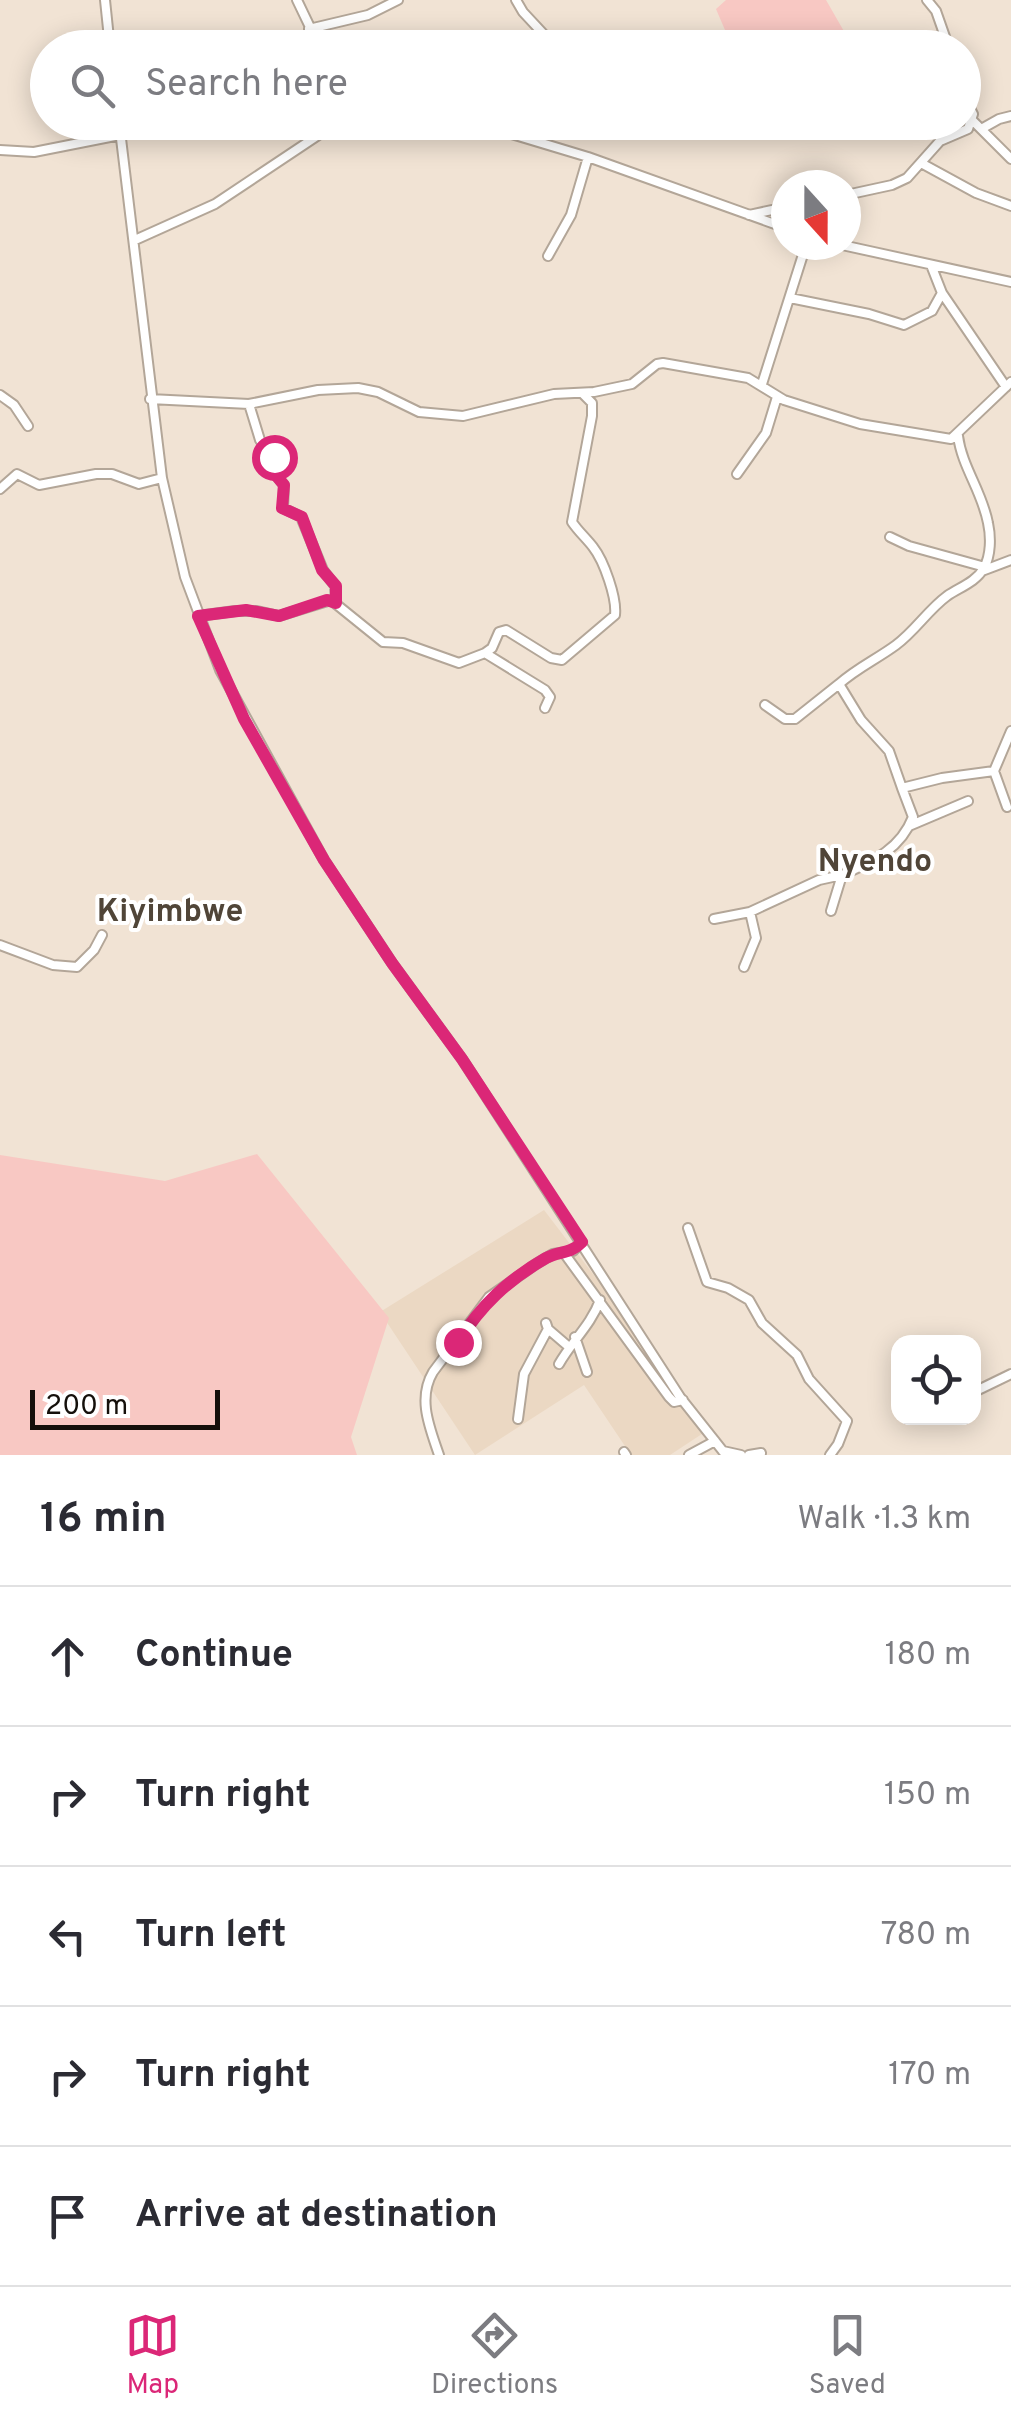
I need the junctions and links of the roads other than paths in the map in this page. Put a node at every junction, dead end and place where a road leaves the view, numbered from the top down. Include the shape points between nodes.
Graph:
1 (105, 0) edge
2 (297, 0) edge
3 (398, 0) edge
4 (516, 0) edge
5 (927, 0) edge
6 (309, 29) joint
7 (108, 30) edge
8 (540, 30) edge
9 (943, 30) edge
10 (1011, 116) edge
11 (983, 128) joint
12 (95, 140) edge
13 (121, 140) edge
14 (311, 140) edge
15 (532, 140) edge
16 (942, 140) edge
17 (0, 150) edge
18 (588, 157) junction
19 (1011, 159) edge
20 (921, 163) junction
21 (861, 192) edge
22 (1011, 206) edge
23 (771, 210) edge
24 (745, 216) junction
25 (771, 224) edge
26 (135, 240) junction
27 (861, 249) edge
28 (548, 256) dead end
29 (801, 260) edge
30 (931, 265) junction
31 (1011, 282) edge
32 (942, 293) junction
33 (790, 298) junction
34 (762, 384) junction
35 (1009, 384) edge
36 (582, 393) junction
37 (0, 395) edge
38 (777, 396) junction
39 (150, 399) junction
40 (250, 404) junction
41 (28, 426) dead end
42 (958, 436) junction
43 (737, 474) dead end
44 (162, 478) junction
45 (0, 489) edge
46 (890, 537) dead end
47 (1011, 560) edge
48 (983, 569) junction
49 (336, 603) junction
50 (198, 616) junction
51 (485, 652) junction
52 (839, 684) junction
53 (766, 705) dead end
54 (544, 708) dead end
55 (1011, 731) edge
56 (994, 771) junction
57 (902, 788) junction
58 (968, 801) dead end
59 (1007, 807) dead end
60 (909, 826) junction
61 (842, 875) junction
62 (831, 911) dead end
63 (750, 912) junction
64 (714, 919) dead end
65 (102, 935) dead end
66 (0, 945) edge
67 (744, 967) dead end
68 (688, 1228) dead end
69 (582, 1242) junction
70 (564, 1253) junction
71 (600, 1300) junction
72 (576, 1337) junction
73 (569, 1347) junction
74 (560, 1364) dead end
75 (586, 1372) dead end
76 (1011, 1374) edge
77 (981, 1389) edge
78 (682, 1400) junction
79 (518, 1419) dead end
80 (715, 1441) junction
81 (725, 1453) edge
82 (761, 1453) edge
83 (439, 1455) edge
84 (689, 1455) edge
85 (741, 1455) edge
86 (749, 1455) edge
87 (830, 1455) edge

1 - 7 street
2 - 6 street
3 - 6 street
4 - 8 street
5 - 9 street
10 - 11 street
11 - 19 street
12 - 17 street via 34,152
13 - 26 street
14 - 26 street via 214,204
15 - 18 street
16 - 20 street
18 - 24 street
18 - 28 street via 571,216
20 - 21 street via 907,178
20 - 22 street
23 - 24 street
24 - 25 street
26 - 39 street
27 - 30 street
29 - 33 street
30 - 31 street
30 - 32 street
32 - 33 street via 932,311 904,325
32 - 35 street
33 - 34 street
34 - 36 street via 663,363 632,384
34 - 38 street
35 - 42 street
36 - 40 street via 463,416 419,412 358,388
36 - 51 street via 592,403 592,416 572,522 603,564 616,600 614,615 562,660 506,630
37 - 41 street
38 - 42 street via 889,430
38 - 43 street via 766,432
39 - 40 street
39 - 44 street
40 - 49 street via 284,485 282,508 302,517 322,570 336,586
42 - 48 street via 990,526
44 - 45 street via 139,484 96,474 39,485 17,474
44 - 50 street
46 - 48 street
47 - 48 street
48 - 52 street via 898,644
49 - 50 street via 279,616 246,610
49 - 51 street via 383,642 463,664
50 - 69 street via 244,719 324,860
51 - 54 street via 545,690 550,698
52 - 53 street via 796,719
52 - 57 street via 889,750
55 - 56 street
56 - 57 street
56 - 59 street
57 - 60 street via 912,814
58 - 60 street
60 - 61 street via 896,846
61 - 62 street
61 - 63 street
63 - 64 street
63 - 67 street via 756,938
65 - 66 street via 77,967 53,966
68 - 87 street via 707,1282 748,1300 847,1421
69 - 70 street
69 - 78 street
70 - 71 street
70 - 83 street via 536,1264 490,1298 433,1372 426,1407
71 - 72 street
71 - 78 street via 669,1397
72 - 73 street
72 - 75 street
73 - 74 street
73 - 79 street via 547,1326 524,1374
76 - 77 street
78 - 80 street
80 - 81 street
80 - 84 street
81 - 85 street
82 - 86 street

